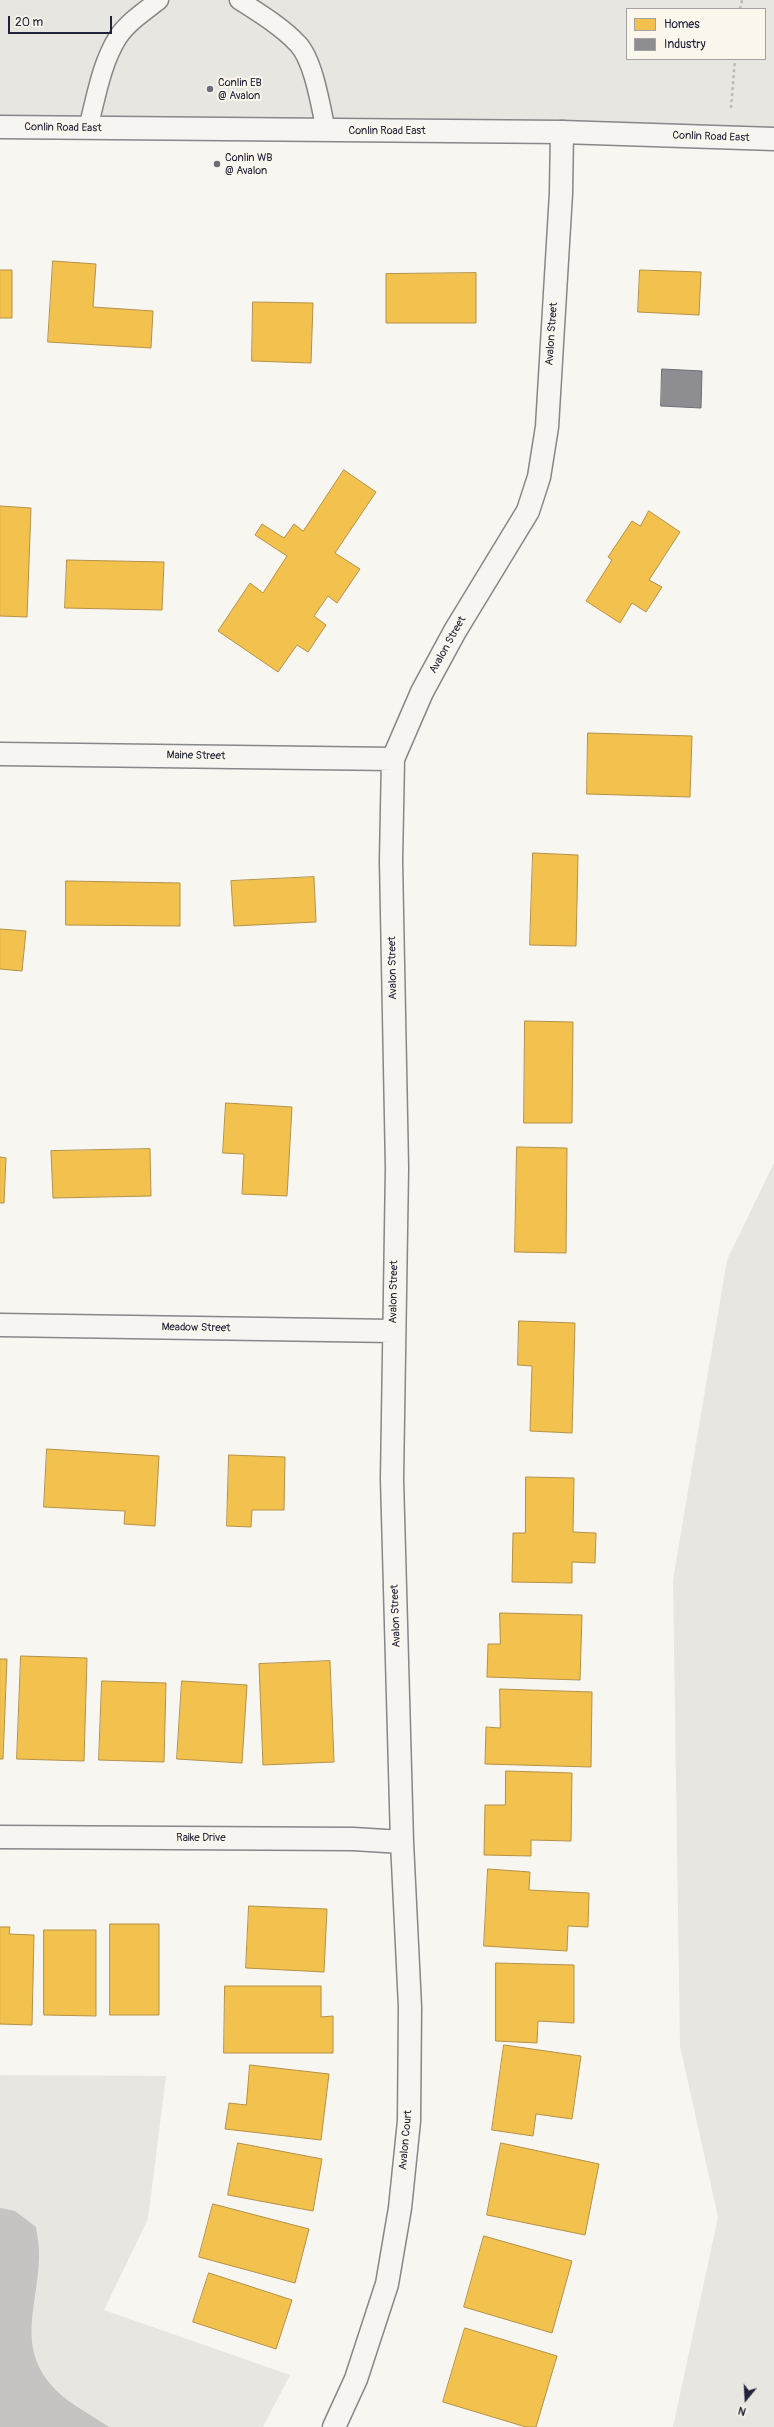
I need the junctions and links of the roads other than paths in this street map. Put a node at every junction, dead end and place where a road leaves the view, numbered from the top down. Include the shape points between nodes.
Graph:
1 (159, 0) edge
2 (239, 0) edge
3 (0, 127) edge
4 (88, 128) junction
5 (326, 131) junction
6 (562, 132) junction
7 (774, 139) edge
8 (0, 754) edge
9 (393, 759) junction
10 (0, 1325) edge
11 (393, 1331) junction
12 (0, 1837) edge
13 (402, 1842) junction
14 (334, 2427) edge

1 - 4 lane via 118,37 104,68
2 - 5 lane via 266,16 299,45 312,72
3 - 4 street, Conlin Road East
4 - 5 street, Conlin Road East
5 - 6 street, Conlin Road East
6 - 7 street, Conlin Road East
6 - 9 street, Avalon Street via 561,193 547,427 539,477 528,511 455,631 422,692
8 - 9 street, Maine Street
9 - 11 street, Avalon Street via 391,861 397,1168
10 - 11 street, Meadow Street
11 - 13 street, Avalon Street via 392,1479
12 - 13 street, Raike Drive via 354,1838
13 - 14 street, Avalon Court via 410,2014 409,2121 400,2208 387,2284 356,2379

